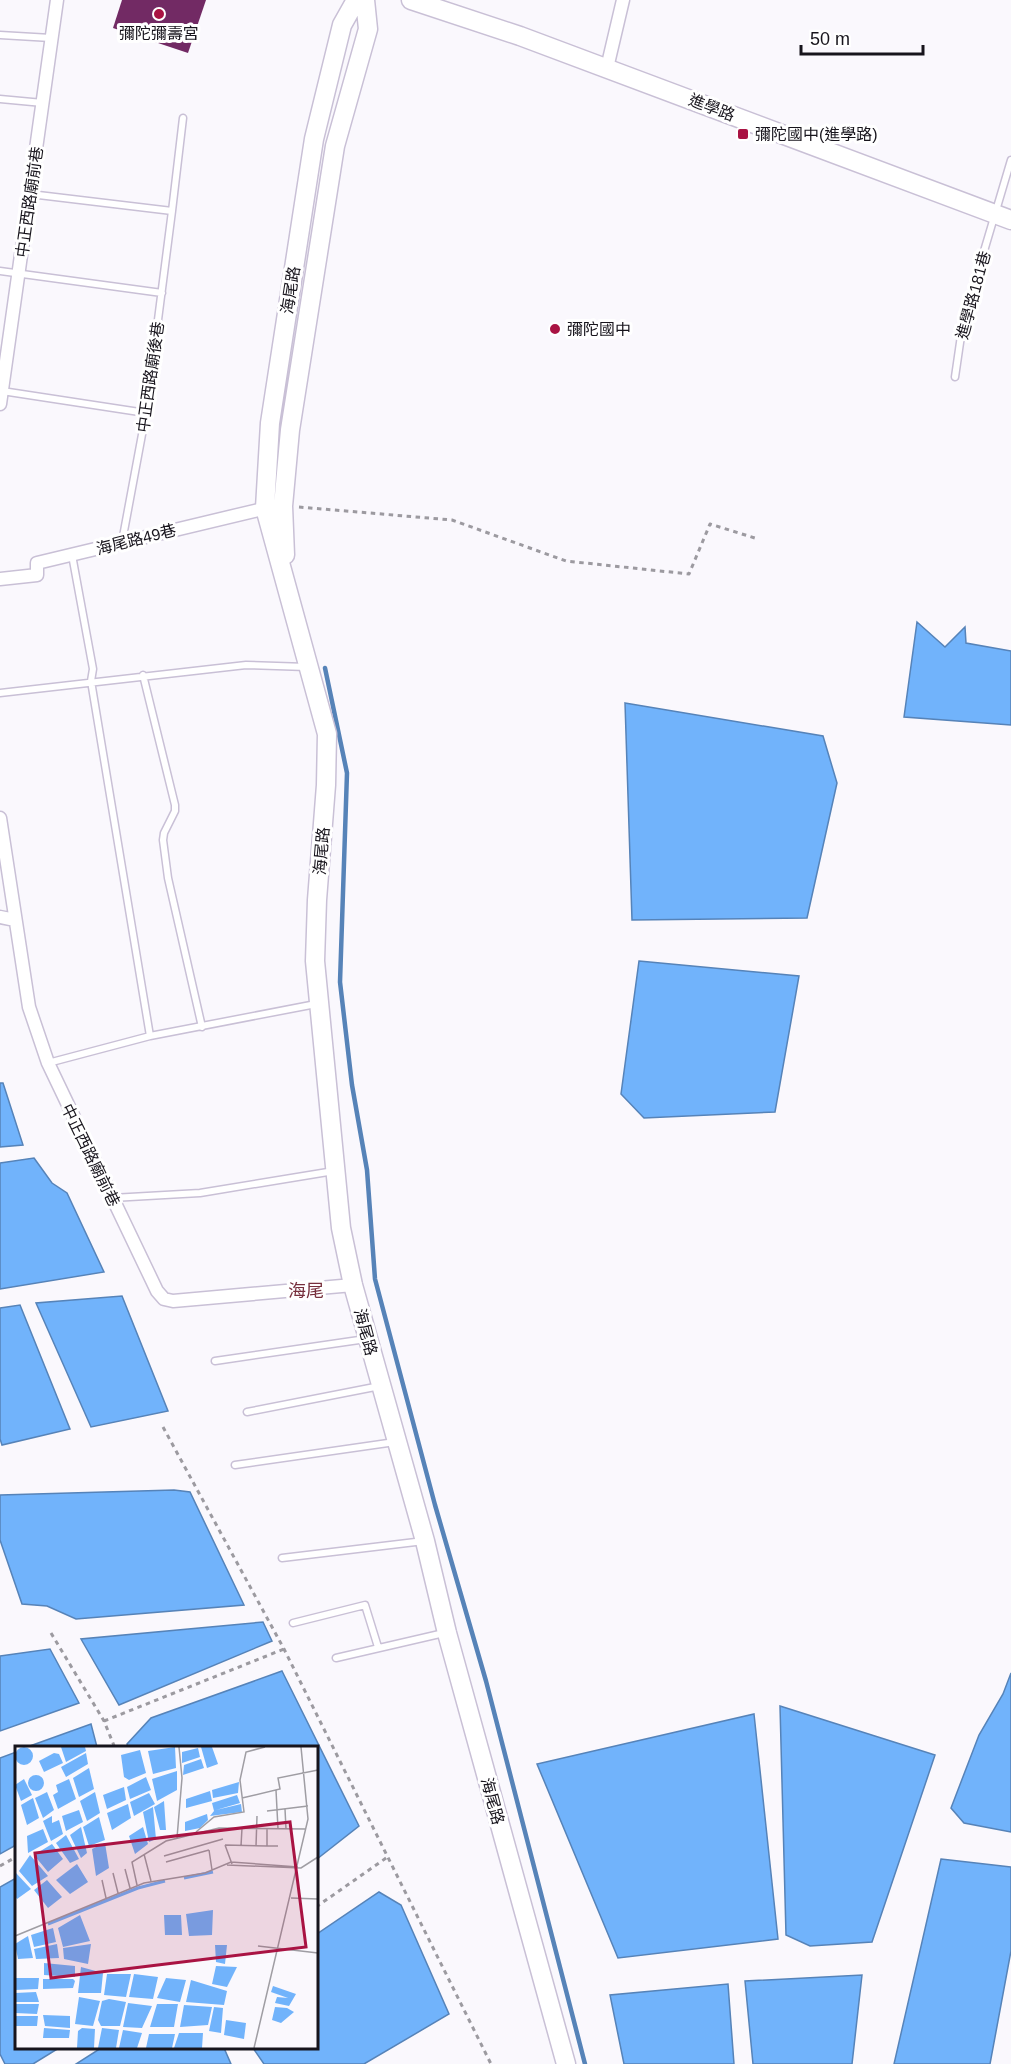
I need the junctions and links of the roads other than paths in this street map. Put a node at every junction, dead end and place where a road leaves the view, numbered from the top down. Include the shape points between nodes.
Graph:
1 (57, 0) edge
2 (356, 0) edge
3 (365, 0) edge
4 (411, 0) edge
5 (623, 0) edge
6 (0, 35) edge
7 (52, 38) junction
8 (607, 68) junction
9 (0, 99) edge
10 (43, 103) junction
11 (183, 118) dead end
12 (1011, 160) edge
13 (30, 194) junction
14 (172, 211) junction
15 (1002, 217) edge
16 (0, 271) edge
17 (19, 274) junction
18 (162, 293) junction
19 (955, 377) dead end
20 (2, 391) junction
21 (0, 404) edge
22 (146, 413) junction
23 (274, 507) junction
24 (122, 543) junction
25 (72, 555) junction
26 (0, 579) edge
27 (308, 667) junction
28 (143, 675) junction
29 (91, 681) junction
30 (0, 693) edge
31 (0, 818) edge
32 (0, 917) edge
33 (15, 920) junction
34 (318, 1004) junction
35 (202, 1027) junction
36 (150, 1036) junction
37 (48, 1063) junction
38 (335, 1171) junction
39 (112, 1198) junction
40 (353, 1285) junction
41 (368, 1339) junction
42 (215, 1361) dead end
43 (381, 1386) junction
44 (247, 1412) dead end
45 (396, 1442) junction
46 (235, 1465) dead end
47 (425, 1541) junction
48 (282, 1558) dead end
49 (293, 1623) dead end
50 (447, 1633) junction
51 (378, 1647) junction
52 (336, 1658) dead end
53 (566, 2064) edge

1 - 7 street, 中正西路廟前巷
2 - 23 street, 海尾路 via 342,25 314,139 270,423
3 - 23 street, 海尾路 via 368,29 335,146
4 - 8 street, 進學路
5 - 8 street
6 - 7 lane
7 - 10 street, 中正西路廟前巷
8 - 15 street, 進學路
9 - 10 lane
10 - 13 street, 中正西路廟前巷
11 - 14 lane, 中正西路廟後巷
12 - 15 lane, 進學路181巷
13 - 14 lane
13 - 17 street, 中正西路廟前巷
14 - 18 lane, 中正西路廟後巷
15 - 19 lane, 進學路181巷 via 963,322
16 - 17 lane
17 - 18 lane
17 - 20 street, 中正西路廟前巷
18 - 22 lane, 中正西路廟後巷
20 - 21 street, 中正西路廟前巷
20 - 22 lane
22 - 24 lane, 中正西路廟後巷
23 - 24 street, 海尾路49巷
23 - 27 street, 海尾路 via 286,584
24 - 25 street, 海尾路49巷
25 - 26 street, 海尾路49巷 via 37,562 37,575
25 - 29 lane via 93,669
27 - 28 lane via 246,665
27 - 34 street, 海尾路 via 327,734 317,900
28 - 29 lane
28 - 35 lane via 174,805 163,840
29 - 30 lane
29 - 36 lane
31 - 33 street, 中正西路廟前巷
32 - 33 street
33 - 37 street, 中正西路廟前巷 via 29,1007
34 - 35 lane
34 - 38 street, 海尾路
35 - 36 lane
36 - 37 lane
37 - 39 street, 中正西路廟前巷
38 - 39 lane via 201,1193
38 - 40 street, 海尾路
39 - 40 street, 中正西路廟前巷 via 164,1299
40 - 41 street, 海尾路
41 - 42 lane
41 - 43 street, 海尾路
43 - 44 lane
43 - 45 street, 海尾路
45 - 46 lane
45 - 47 street, 海尾路
47 - 48 lane
47 - 50 street, 海尾路
49 - 51 lane via 365,1605
50 - 51 lane
50 - 53 street, 海尾路
51 - 52 lane

